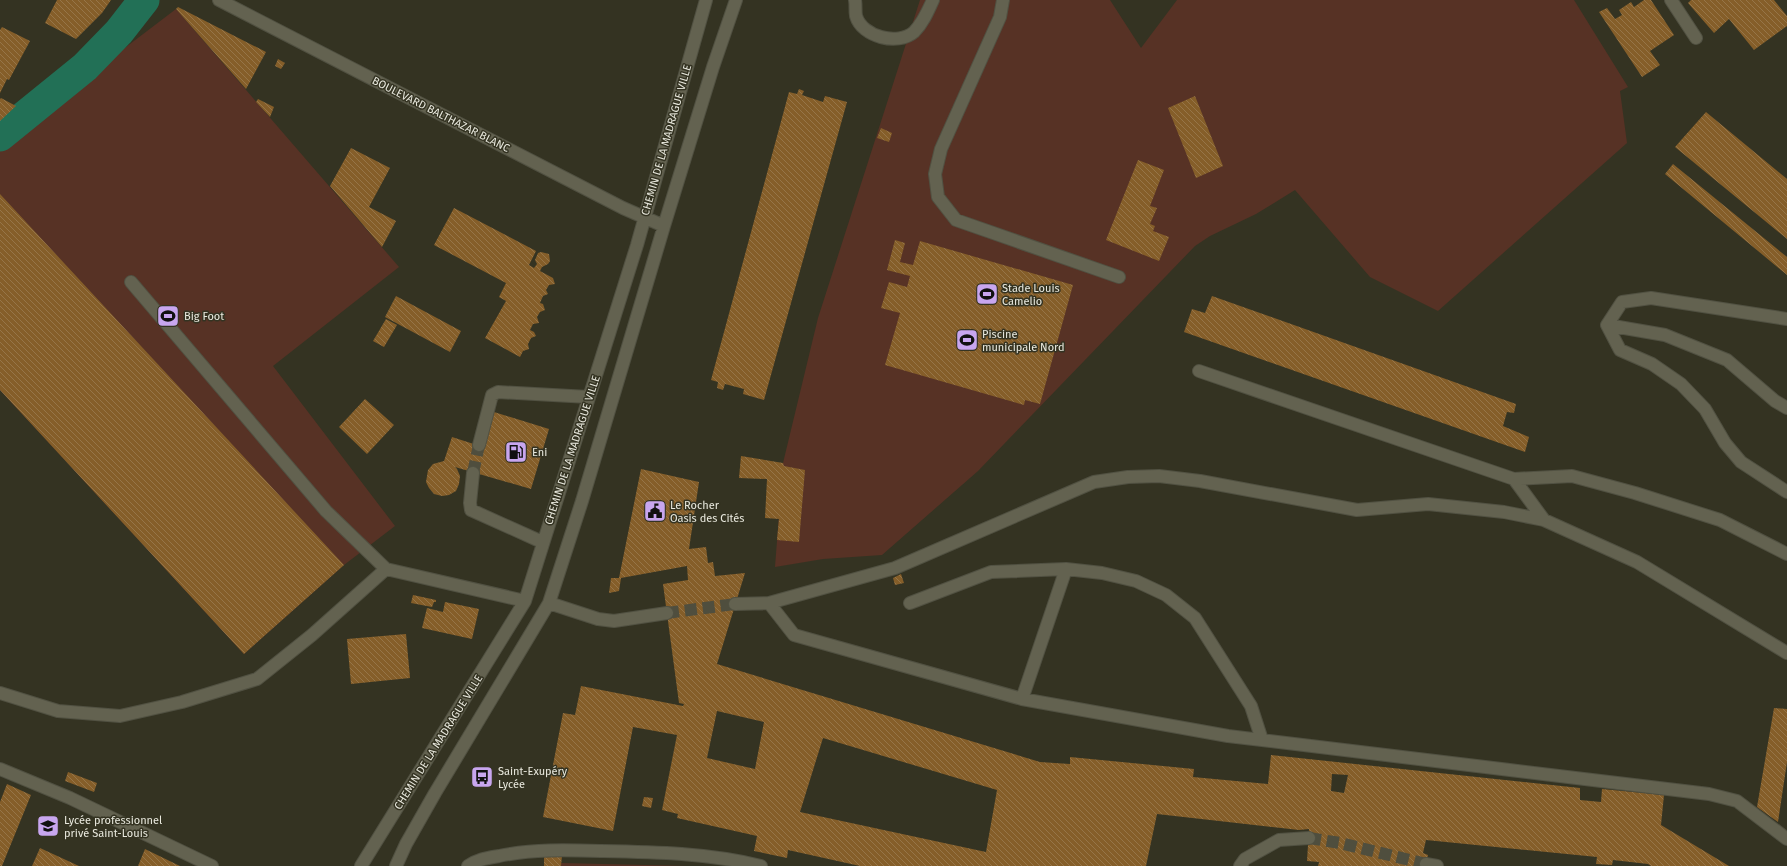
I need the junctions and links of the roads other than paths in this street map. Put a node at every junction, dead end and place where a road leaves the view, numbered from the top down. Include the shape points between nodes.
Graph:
1 (219, 0) edge
2 (706, 0) edge
3 (736, 0) edge
4 (855, 0) edge
5 (933, 0) edge
6 (1004, 0) edge
7 (1671, 0) edge
8 (1696, 38) dead end
9 (644, 218) junction
10 (664, 226) junction
11 (1119, 277) dead end
12 (131, 282) dead end
13 (1787, 319) edge
14 (1607, 325) junction
15 (1199, 371) dead end
16 (588, 397) junction
17 (1787, 408) edge
18 (479, 445) tunnel mouth
19 (474, 474) tunnel mouth
20 (1514, 479) junction
21 (1787, 492) edge
22 (1544, 520) junction
23 (542, 542) junction
24 (1787, 554) edge
25 (386, 569) junction
26 (1066, 569) junction
27 (524, 601) junction
28 (549, 603) junction
29 (769, 603) junction
30 (910, 603) dead end
31 (735, 604) tunnel mouth
32 (667, 613) tunnel mouth
33 (1787, 653) edge
34 (0, 693) edge
35 (1022, 699) junction
36 (1262, 740) junction
37 (0, 769) edge
38 (1309, 838) tunnel mouth
39 (1787, 839) edge
40 (212, 866) edge
41 (361, 866) edge
42 (396, 866) edge
43 (468, 866) edge
44 (761, 866) edge
45 (1240, 866) edge

1 - 9 street, BOULEVARD BALTHAZAR BLANC
2 - 9 street, CHEMIN DE LA MADRAGUE VILLE
3 - 10 street, CHEMIN DE LA MADRAGUE VILLE
4 - 5 street via 856,16 866,30 886,38 902,38 913,33 922,24
6 - 11 street via 1000,17 941,149 935,174 938,197 956,220
7 - 8 street
9 - 10 street, BOULEVARD BALTHAZAR BLANC
9 - 16 street, CHEMIN DE LA MADRAGUE VILLE
10 - 28 street, CHEMIN DE LA MADRAGUE VILLE
12 - 25 street via 326,511
13 - 14 street via 1651,298 1622,302
14 - 17 street via 1665,335 1727,360 1775,401
14 - 21 street via 1620,350 1652,364 1681,384 1705,409 1725,443 1741,462
15 - 20 street
16 - 18 street via 498,392 492,395
16 - 23 street, CHEMIN DE LA MADRAGUE VILLE
19 - 23 street via 471,510
20 - 22 street
20 - 24 street via 1572,476 1614,487 1720,520
22 - 29 street via 1504,512 1428,504 1356,510 1200,480 1159,476 1128,477 1094,482 895,568
22 - 33 street via 1637,562
23 - 27 street, CHEMIN DE LA MADRAGUE VILLE
25 - 27 street
25 - 34 street via 312,635 257,679 182,702 120,716 58,711
26 - 30 street via 991,572
26 - 35 street
26 - 36 street via 1102,573 1136,581 1166,595 1196,618 1251,706
27 - 41 street, CHEMIN DE LA MADRAGUE VILLE
28 - 32 street via 598,620 614,621
28 - 42 street, CHEMIN DE LA MADRAGUE VILLE via 435,792
29 - 31 street
29 - 35 street via 794,635
35 - 36 street
36 - 39 street via 1709,794 1737,801
37 - 40 street via 70,798
38 - 45 street via 1279,840 1245,859
43 - 44 street via 476,860 545,849 665,852

